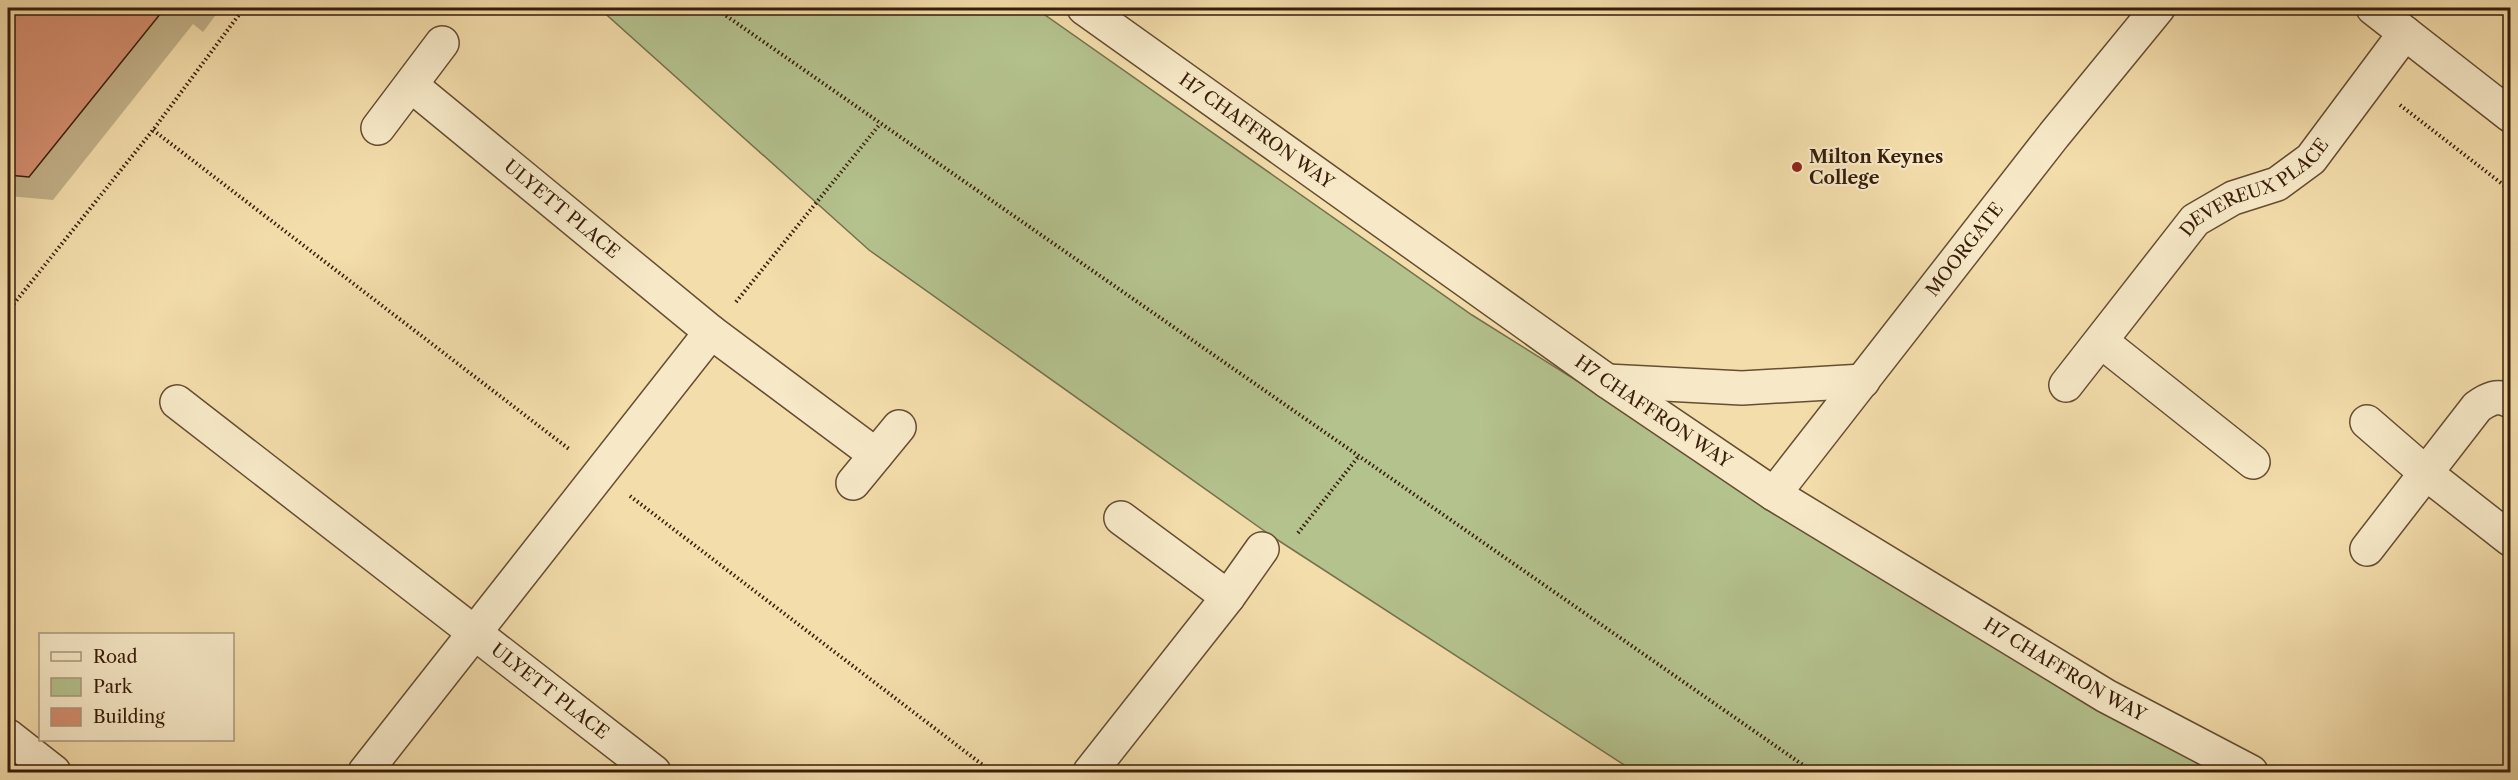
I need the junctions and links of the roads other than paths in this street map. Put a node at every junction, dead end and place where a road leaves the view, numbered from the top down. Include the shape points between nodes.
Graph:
1 (1084, 8) edge
2 (2158, 8) edge
3 (2373, 8) edge
4 (2405, 33) junction
5 (442, 43) dead end
6 (412, 86) junction
7 (2511, 115) edge
8 (378, 128) dead end
9 (711, 333) junction
10 (2102, 342) junction
11 (1607, 381) junction
12 (1863, 381) junction
13 (2066, 385) dead end
14 (2511, 401) edge
15 (177, 402) dead end
16 (2367, 422) dead end
17 (899, 427) dead end
18 (876, 455) junction
19 (2253, 462) dead end
20 (2427, 474) junction
21 (854, 483) dead end
22 (1774, 494) junction
23 (1121, 518) dead end
24 (2511, 539) edge
25 (1263, 549) dead end
26 (2367, 549) dead end
27 (1228, 597) junction
28 (475, 632) junction
29 (8, 736) edge
30 (54, 772) edge
31 (365, 772) edge
32 (654, 772) edge
33 (1090, 772) edge
34 (2251, 772) edge

1 - 11 street, H7 CHAFFRON WAY
2 - 12 street, MOORGATE
3 - 4 street
4 - 7 street
4 - 10 street, DEVEREUX PLACE via 2311,159 2277,184 2234,198 2195,220
5 - 6 street
6 - 8 street
6 - 9 street, ULYETT PLACE
9 - 18 street, ULYETT PLACE
9 - 28 street, ULYETT PLACE
10 - 13 street, DEVEREUX PLACE
10 - 19 street
11 - 12 street via 1742,388
11 - 22 street, H7 CHAFFRON WAY
12 - 22 street, MOORGATE
14 - 20 street via 2504,397 2488,399 2477,407
15 - 28 street, ULYETT PLACE
16 - 20 street
17 - 18 street
18 - 21 street
20 - 24 street
20 - 26 street
22 - 34 street, H7 CHAFFRON WAY via 2106,696
23 - 27 street
25 - 27 street
27 - 33 street
28 - 31 street, ULYETT PLACE
28 - 32 street, ULYETT PLACE
29 - 30 street

